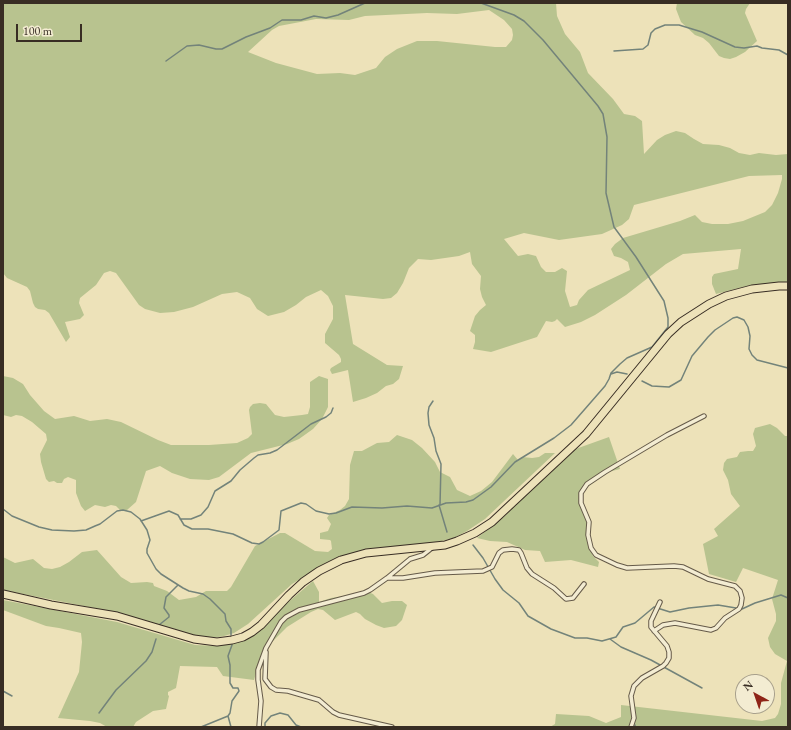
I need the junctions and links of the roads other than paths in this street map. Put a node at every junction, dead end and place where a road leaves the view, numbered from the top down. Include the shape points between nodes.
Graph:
1 (788, 286) edge
2 (704, 416) dead end
3 (434, 547) junction
4 (388, 578) junction
5 (584, 584) dead end
6 (3, 594) edge
7 (660, 602) dead end
8 (654, 631) junction
9 (266, 648) junction
10 (384, 726) edge
11 (259, 727) edge
12 (392, 727) edge
13 (631, 727) edge

1 - 3 highway via 752,289 726,296 681,322 668,334 586,434 492,522 457,541
2 - 8 street via 606,472 588,484 581,493 581,502 589,519 588,535 591,548 596,555 627,568 683,567 708,579 735,586 740,591 742,598 739,609 716,628 702,629 675,623 663,625
3 - 4 street via 423,555 410,559
3 - 6 highway via 366,553 341,560 303,582 252,632 232,640 217,642 194,639 117,616
4 - 5 street via 483,571 492,567 503,550 512,548 519,550 532,574 566,599 573,598
4 - 9 street via 364,593 292,613 281,622
7 - 8 street via 650,624
8 - 13 street via 667,646 669,658 663,666 642,678 634,686 631,696 634,718
9 - 10 street via 265,679 271,687 320,700 339,715
9 - 11 street via 258,670 261,700
10 - 12 street

